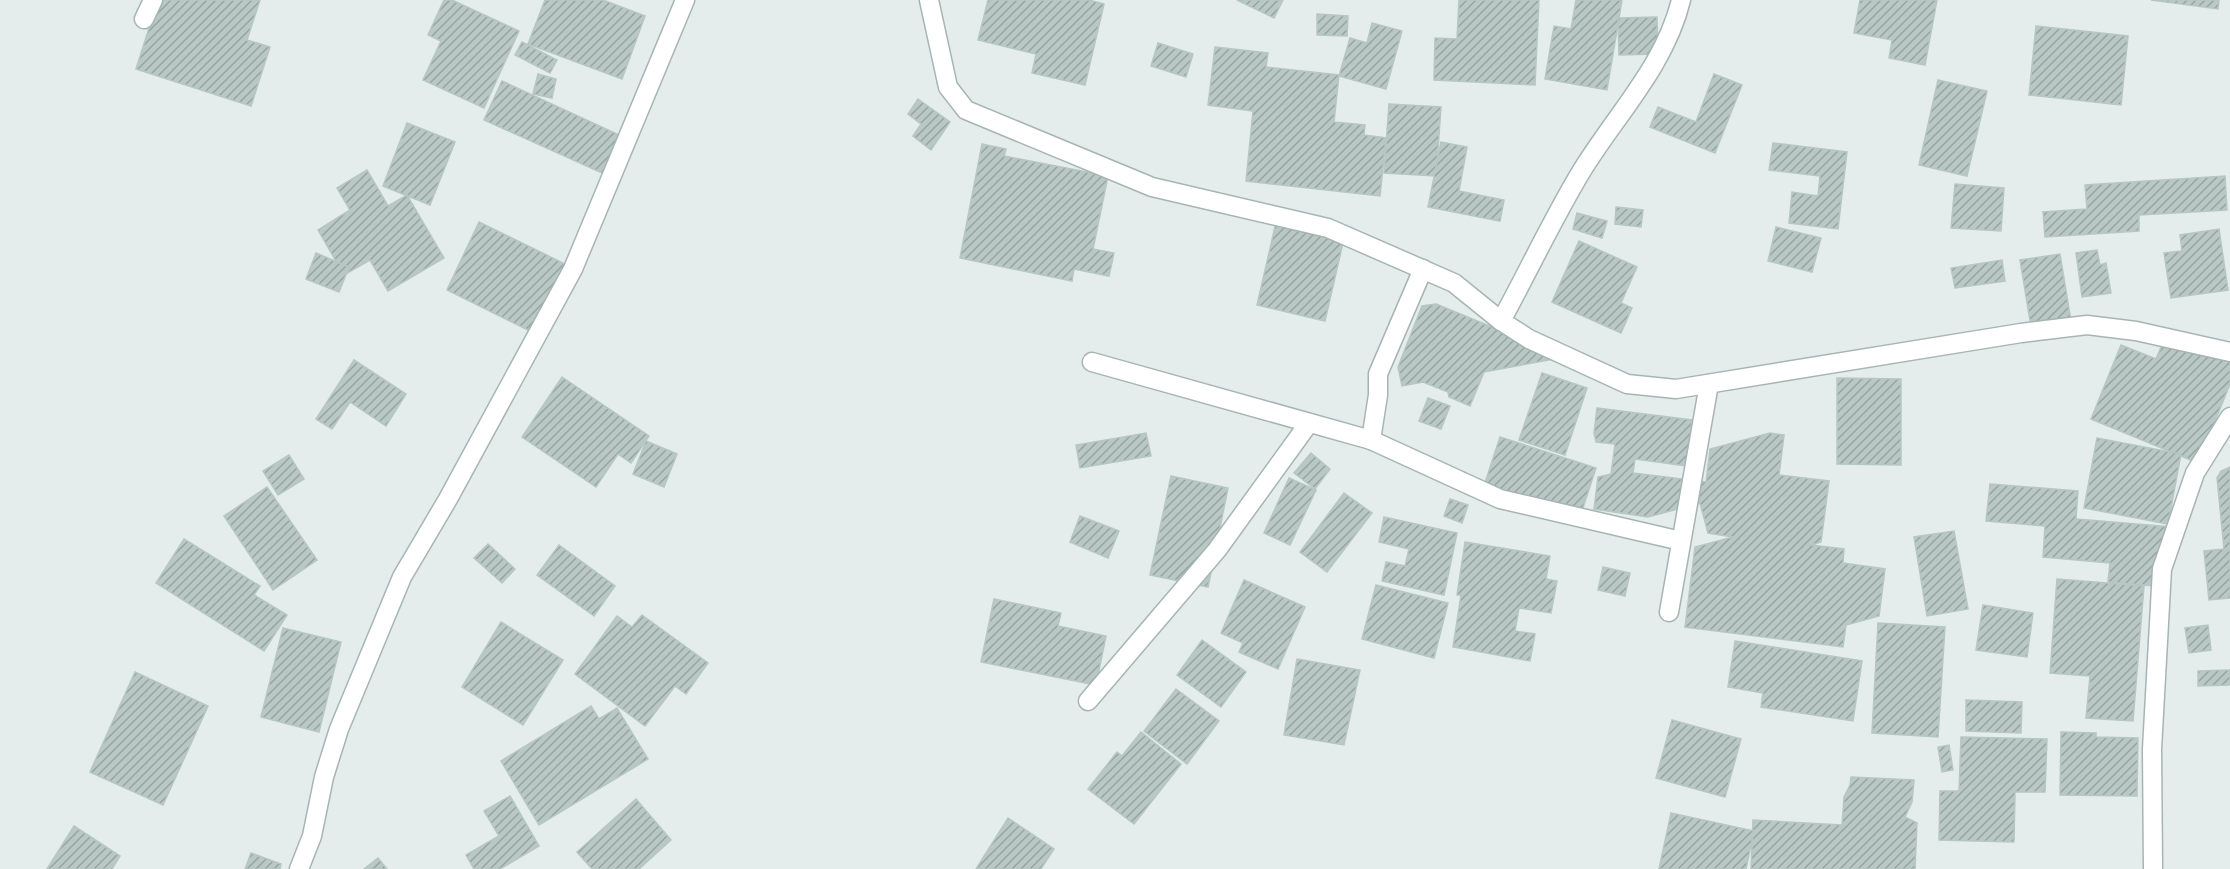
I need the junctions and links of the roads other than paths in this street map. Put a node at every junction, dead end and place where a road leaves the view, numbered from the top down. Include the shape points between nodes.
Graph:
1 (153, 0) edge
2 (685, 0) edge
3 (929, 0) edge
4 (1681, 0) edge
5 (144, 19) dead end
6 (1424, 269) junction
7 (1501, 321) junction
8 (2230, 352) edge
9 (1092, 362) dead end
10 (1709, 384) junction
11 (2230, 417) edge
12 (1309, 423) junction
13 (1371, 440) junction
14 (1682, 542) junction
15 (1669, 612) dead end
16 (1088, 701) dead end
17 (299, 869) edge
18 (2153, 869) edge

1 - 5 street
2 - 17 street via 573,269 402,577 339,729 312,836
3 - 6 street via 948,87 966,110 1152,187 1328,228
4 - 7 street via 1675,23 1655,63 1581,173
6 - 7 street via 1454,283
6 - 13 street via 1378,374
7 - 10 street via 1529,339 1628,384 1676,389
8 - 10 street via 2136,331 2087,325
9 - 12 street
10 - 14 street
11 - 18 street via 2195,472 2162,569 2152,748
12 - 13 street
12 - 16 street via 1217,550
13 - 14 street via 1500,499
14 - 15 street

